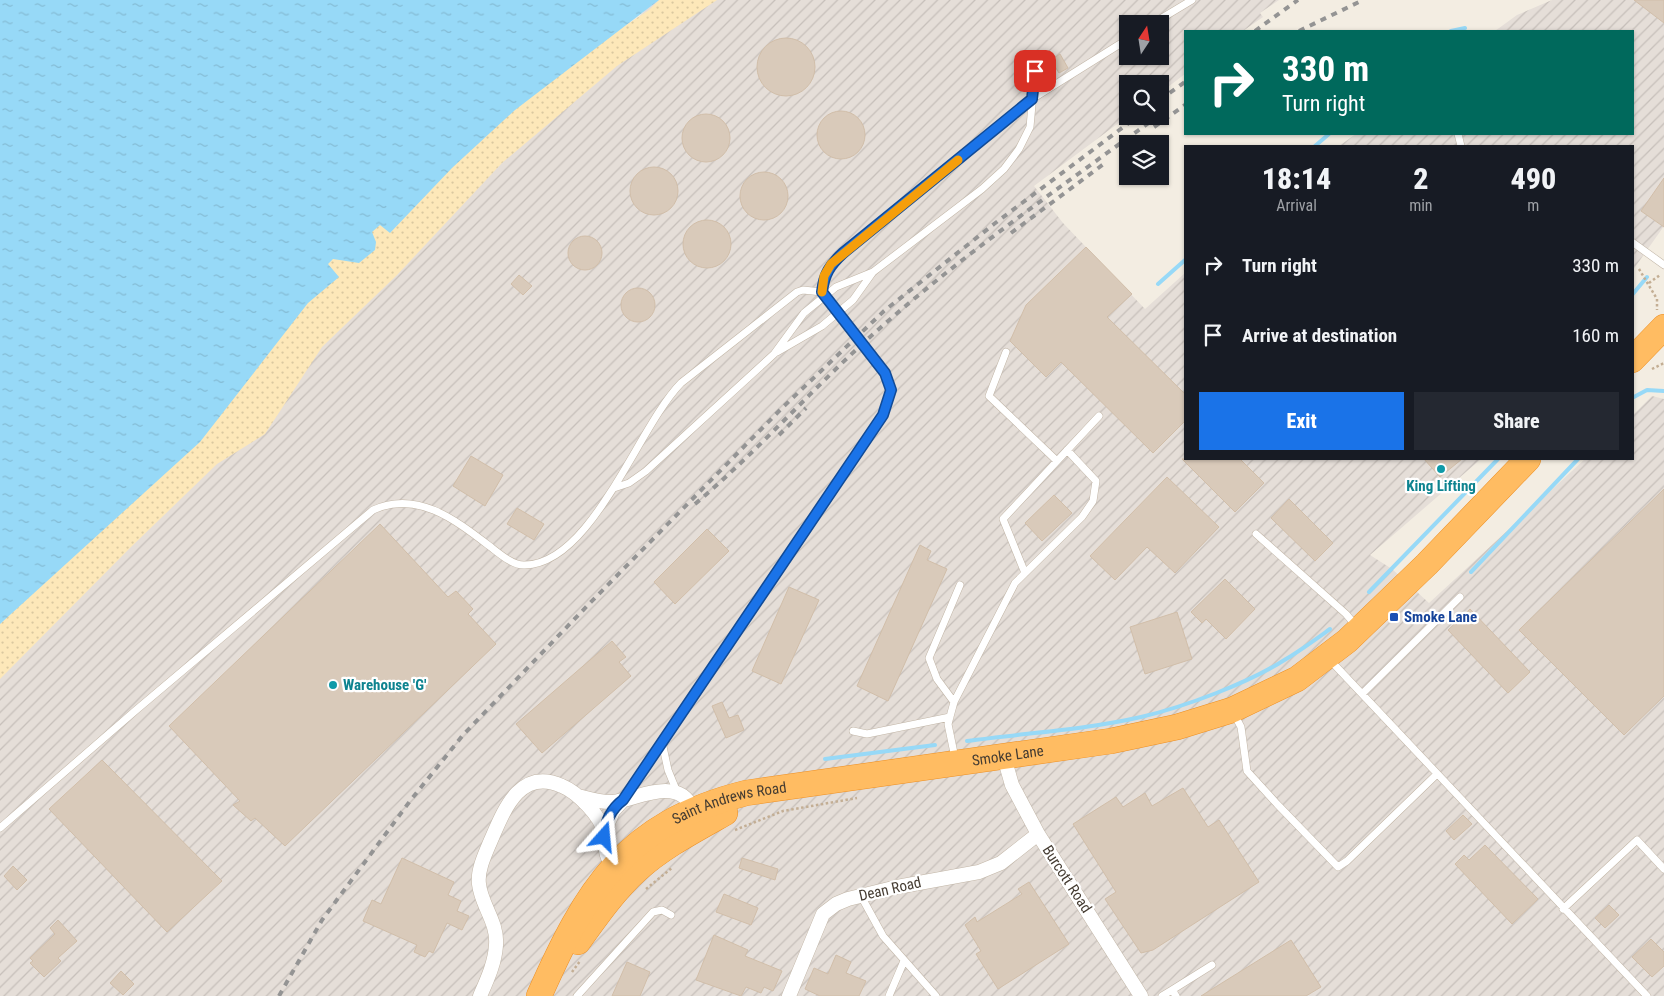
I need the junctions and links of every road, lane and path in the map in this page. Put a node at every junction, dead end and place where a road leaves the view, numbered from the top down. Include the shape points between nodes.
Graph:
1 (1192, 0) edge
2 (1167, 15) edge
3 (1119, 45) edge
4 (1035, 71) dead end
5 (1032, 99) junction
6 (1634, 243) edge
7 (1664, 265) edge
8 (1639, 269) dead end
9 (1664, 269) edge
10 (873, 272) junction
11 (1649, 283) junction
12 (822, 292) junction
13 (1661, 322) edge
14 (1664, 347) edge
15 (1006, 352) dead end
16 (774, 354) junction
17 (1635, 358) edge
18 (1099, 416) dead end
19 (1067, 450) junction
20 (1527, 460) edge
21 (1057, 461) junction
22 (614, 488) junction
23 (1256, 534) dead end
24 (1025, 572) junction
25 (960, 585) dead end
26 (1460, 597) dead end
27 (1358, 629) junction
28 (1326, 656) junction
29 (1362, 694) junction
30 (954, 702) junction
31 (1232, 710) junction
32 (950, 717) junction
33 (853, 731) dead end
34 (662, 742) junction
35 (1004, 756) junction
36 (956, 763) junction
37 (1437, 774) junction
38 (780, 790) joint
39 (578, 795) junction
40 (623, 800) junction
41 (687, 813) junction
42 (0, 828) edge
43 (604, 833) junction
44 (1038, 834) junction
45 (626, 867) junction
46 (1664, 870) edge
47 (861, 896) junction
48 (1564, 909) junction
49 (670, 915) dead end
50 (904, 961) junction
51 (1212, 964) dead end
52 (1174, 993) edge
53 (480, 996) edge
54 (539, 996) edge
55 (578, 996) edge
56 (789, 996) edge
57 (889, 996) edge
58 (936, 996) edge
59 (1141, 996) edge
60 (1162, 996) edge
61 (1647, 996) edge

1 - 2 lane
3 - 5 lane
4 - 5 lane
5 - 10 lane via 1030,127 1004,169
5 - 12 lane via 831,264 824,276
6 - 7 lane
8 - 11 path
9 - 11 path
10 - 16 lane via 853,300 822,326
10 - 16 lane via 836,287 804,313
11 - 13 path via 1657,299
12 - 22 lane via 797,292 681,383 670,395
12 - 34 lane, bridge via 885,373 891,390 883,415
13 - 17 highway
14 - 17 highway
15 - 21 lane via 989,396
16 - 22 lane via 646,471 629,484
18 - 19 lane
19 - 21 lane
19 - 24 lane via 1096,481 1093,501 1082,517
20 - 27 highway, Smoke Lane via 1428,564
21 - 24 lane via 1003,519
22 - 42 lane via 589,523 555,557 540,564 523,566 437,510 396,503 373,510
23 - 27 lane via 1346,614
24 - 30 lane via 1015,583
25 - 30 lane via 929,658 937,679
26 - 29 lane
27 - 28 highway, Smoke Lane
28 - 29 lane
28 - 31 highway, Smoke Lane via 1296,680
29 - 37 lane
30 - 32 lane
31 - 35 highway, Smoke Lane via 1177,727 1111,741
31 - 37 lane via 1240,727 1247,770 1338,867
32 - 33 lane via 867,734
32 - 36 lane via 948,724
34 - 40 lane
34 - 41 lane via 668,770
35 - 36 highway, Smoke Lane
35 - 44 street, Burcott Road via 1012,785
36 - 38 highway, Smoke Lane
37 - 48 lane
38 - 41 highway, Saint Andrews Road via 743,804
39 - 40 street via 602,802
39 - 43 street
39 - 53 street via 562,785 533,783 512,797 504,810 479,874 479,884 496,935 494,959
40 - 41 street via 654,790
40 - 43 street via 613,811
41 - 45 highway, Saint Andrews Road via 647,837
43 - 45 street via 605,851
44 - 47 street, Dean Road via 1001,863 980,872
44 - 59 street, Burcott Road
45 - 54 highway, Saint Andrews Road via 584,904 564,939
46 - 48 lane via 1637,840
47 - 50 lane via 882,936
47 - 56 street, Dean Road via 836,904 823,914
48 - 61 lane
49 - 55 lane via 662,910 653,912
50 - 57 lane
50 - 58 lane
51 - 52 lane
52 - 60 lane

